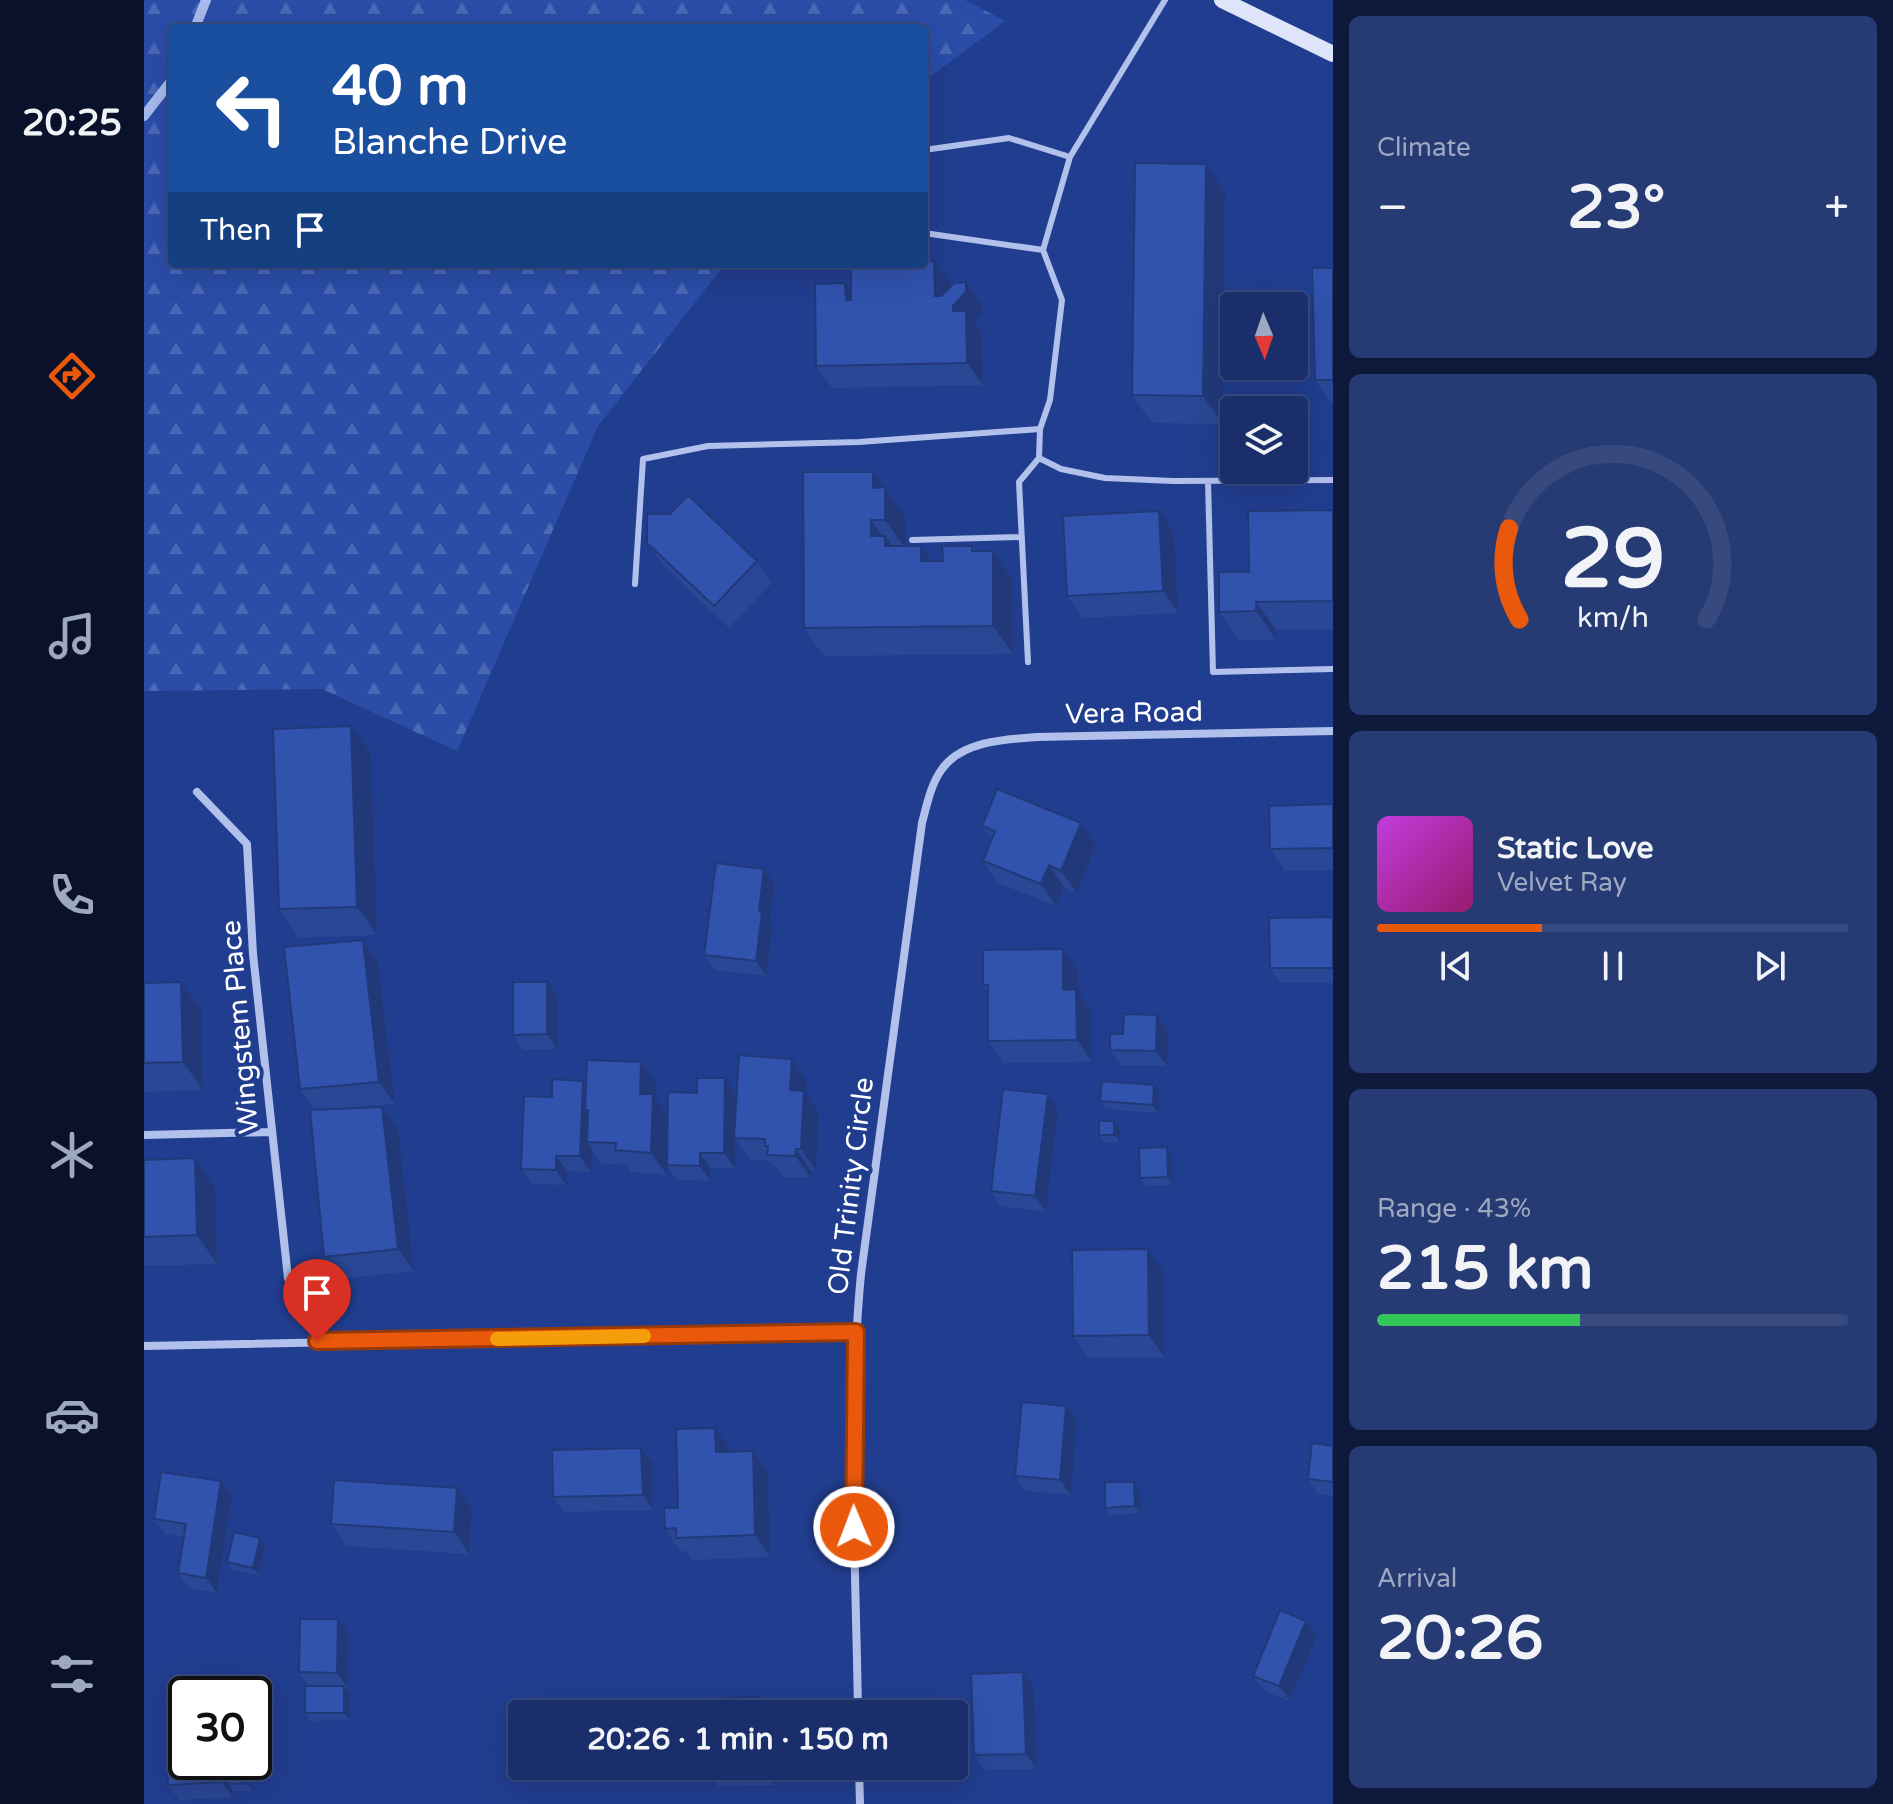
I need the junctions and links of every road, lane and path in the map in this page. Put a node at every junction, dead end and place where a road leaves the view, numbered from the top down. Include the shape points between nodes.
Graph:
1 (1165, 0) edge
2 (1222, 0) edge
3 (1333, 54) edge
4 (928, 149) edge
5 (1070, 157) junction
6 (928, 234) edge
7 (1043, 250) junction
8 (1040, 429) junction
9 (1039, 458) junction
10 (1333, 480) edge
11 (1208, 481) junction
12 (1022, 537) junction
13 (912, 540) dead end
14 (635, 584) dead end
15 (1028, 662) dead end
16 (1333, 669) edge
17 (1333, 731) edge
18 (943, 767) joint
19 (197, 792) dead end
20 (271, 1132) junction
21 (144, 1135) edge
22 (288, 1278) dead end
23 (856, 1332) junction
24 (144, 1346) edge
25 (858, 1700) edge
26 (859, 1780) edge
27 (860, 1804) edge

1 - 5 lane
2 - 3 main road
4 - 5 lane via 1009,138
5 - 7 lane
6 - 7 lane
7 - 8 lane via 1062,300 1050,400
8 - 9 lane
8 - 14 lane via 708,446 643,459
9 - 11 lane via 1061,469 1105,478
9 - 12 lane via 1019,482
10 - 11 lane
11 - 16 lane via 1213,672
12 - 13 lane
12 - 15 lane
17 - 18 street, Vera Road via 998,740 967,749
18 - 23 street, Old Trinity Circle via 922,823
19 - 20 street, Wingstem Place via 247,844
20 - 21 street
20 - 22 street, Wingstem Place
23 - 24 street
23 - 25 street, Old Trinity Circle
26 - 27 street

